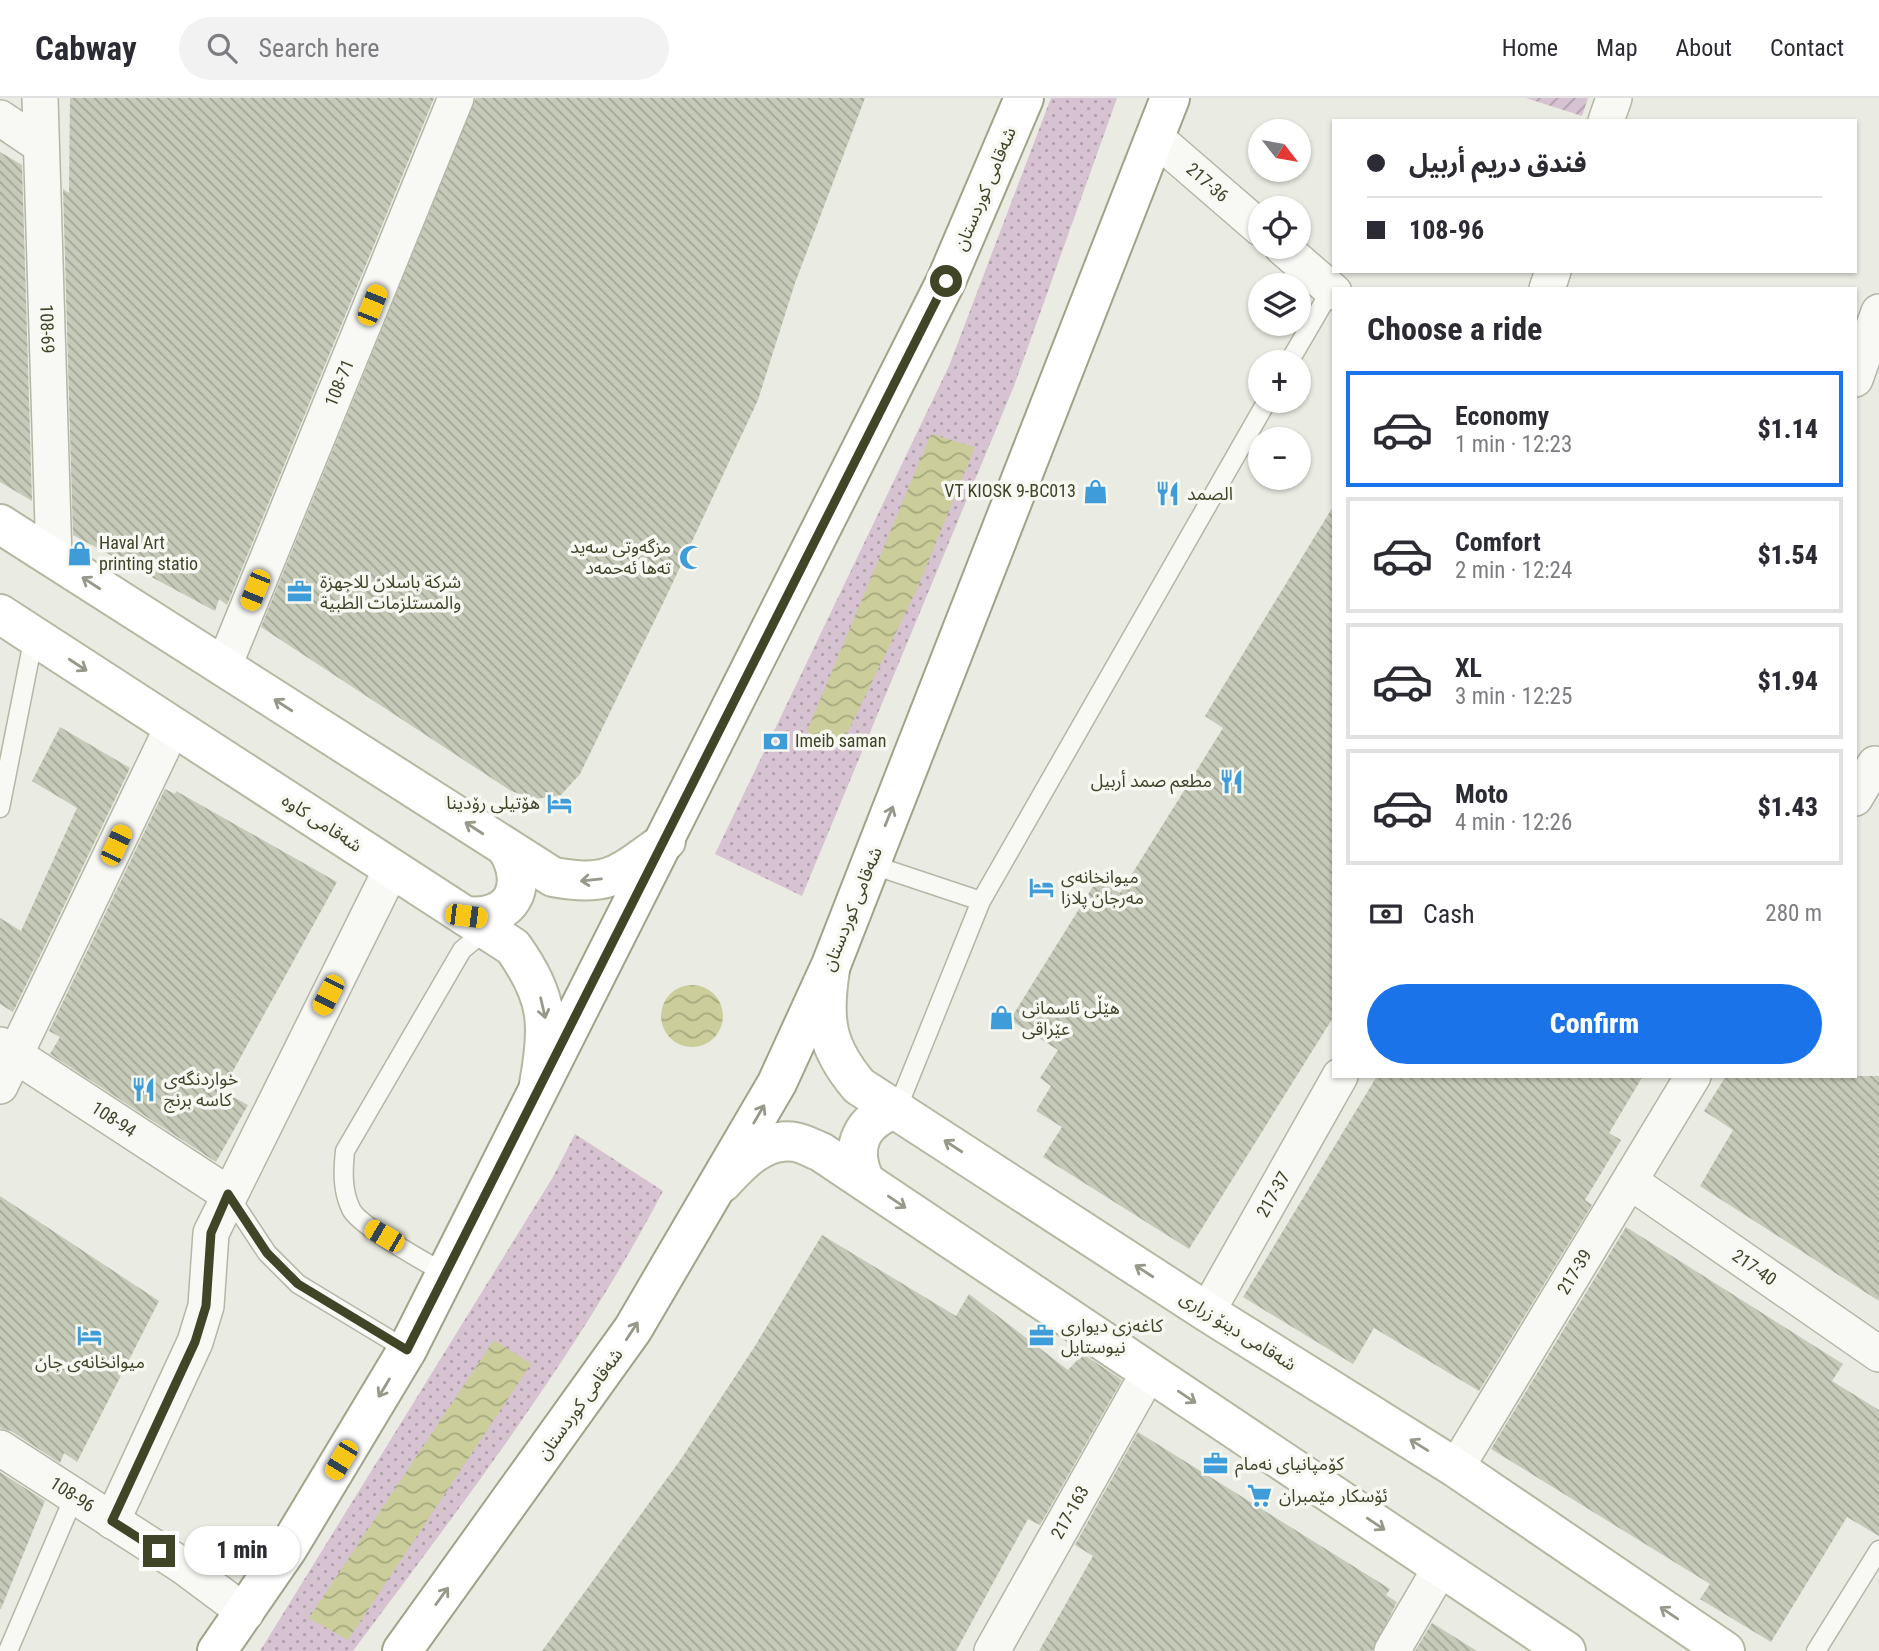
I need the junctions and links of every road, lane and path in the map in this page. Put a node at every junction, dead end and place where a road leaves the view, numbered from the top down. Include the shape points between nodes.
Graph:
1 (40, 98) edge
2 (456, 98) edge
3 (1024, 98) edge
4 (1170, 98) edge
5 (1614, 98) edge
6 (0, 118) edge
7 (1607, 119) edge
8 (1156, 138) junction
9 (40, 145) junction
10 (1248, 218) edge
11 (1296, 259) edge
12 (1332, 291) edge
13 (1879, 312) edge
14 (1296, 350) edge
15 (1857, 373) edge
16 (1260, 413) edge
17 (0, 524) edge
18 (54, 559) junction
19 (0, 614) edge
20 (34, 636) junction
21 (223, 668) junction
22 (173, 726) junction
23 (1870, 758) edge
24 (1857, 793) edge
25 (0, 808) edge
26 (666, 841) junction
27 (507, 849) junction
28 (870, 864) junction
29 (392, 868) junction
30 (981, 901) junction
31 (476, 923) junction
32 (831, 965) junction
33 (8, 1050) edge
34 (1339, 1078) edge
35 (1692, 1078) edge
36 (0, 1086) edge
37 (537, 1093) junction
38 (897, 1109) junction
39 (863, 1179) junction
40 (1631, 1182) junction
41 (715, 1190) junction
42 (228, 1194) junction
43 (444, 1273) junction
44 (1207, 1312) junction
45 (407, 1350) junction
46 (1879, 1354) edge
47 (1149, 1372) junction
48 (0, 1448) edge
49 (1456, 1468) junction
50 (74, 1497) junction
51 (112, 1521) junction
52 (1879, 1550) edge
53 (1441, 1567) junction
54 (246, 1613) junction
55 (8, 1651) edge
56 (218, 1651) edge
57 (402, 1651) edge
58 (992, 1651) edge
59 (1392, 1651) edge
60 (1566, 1651) edge
61 (1725, 1651) edge
62 (1816, 1651) edge

1 - 9 street, 108-69
2 - 21 street, 108-71
3 - 26 main road, شەقامی کوردستان via 946,281
4 - 8 main road, شەقامی کوردستان
5 - 7 street
6 - 9 street
8 - 10 street, 217-36
28 -> 8 main road, شەقامی کوردستان
9 - 18 street, 108-69
11 - 12 street
12 - 14 lane
13 - 15 street
16 - 30 lane
17 - 18 main road
21 -> 18 main road
19 - 20 main road, شەقامی کاوە
20 -> 22 main road, شەقامی کاوە
20 - 25 lane
27 -> 21 main road
22 - 29 main road, شەقامی کاوە
22 - 33 street
23 - 24 street
26 -> 27 main road via 614,877 581,882 553,877
26 - 37 main road, شەقامی کوردستان
27 - 31 main road via 518,876 512,900
28 - 30 lane
28 - 32 main road, شەقامی کوردستان
29 - 31 main road, شەقامی کاوە
29 - 42 street
30 - 38 lane
31 -> 37 main road, شەقامی کاوە via 513,947 533,975 545,1013 545,1052
31 - 43 lane via 345,1151 343,1179 351,1210 362,1223
32 - 38 main road, شەقامی دینۆ زراری via 824,1005 828,1035 840,1063 859,1086
41 -> 32 main road, شەقامی کوردستان via 777,1083
33 - 36 street
33 - 42 street, 108-94
34 - 44 street, 217-37
35 - 40 street, 217-39
37 - 43 main road, شەقامی کوردستان
38 - 39 main road via 882,1113 861,1135 856,1150
44 -> 38 main road, شەقامی دینۆ زراری
39 - 41 main road via 821,1152 794,1142 765,1147 745,1157
39 -> 47 main road
40 - 46 street, 217-40
40 - 49 street, 217-39
57 -> 41 main road, شەقامی کوردستان via 634,1329
42 - 45 lane via 267,1253 298,1284
42 - 51 street via 211,1233 206,1306 195,1342
43 - 45 main road, شەقامی کوردستان
49 -> 44 main road, شەقامی دینۆ زراری
45 -> 54 main road, شەقامی کوردستان
47 -> 53 main road
47 - 58 street, 217-163
48 - 50 street, 108-96
61 -> 49 main road, شەقامی دینۆ زراری
50 - 51 street, 108-96
50 - 55 lane
51 - 54 street, 108-96
52 - 62 lane
53 - 59 street
53 - 60 main road
54 - 56 main road, شەقامی کوردستان

